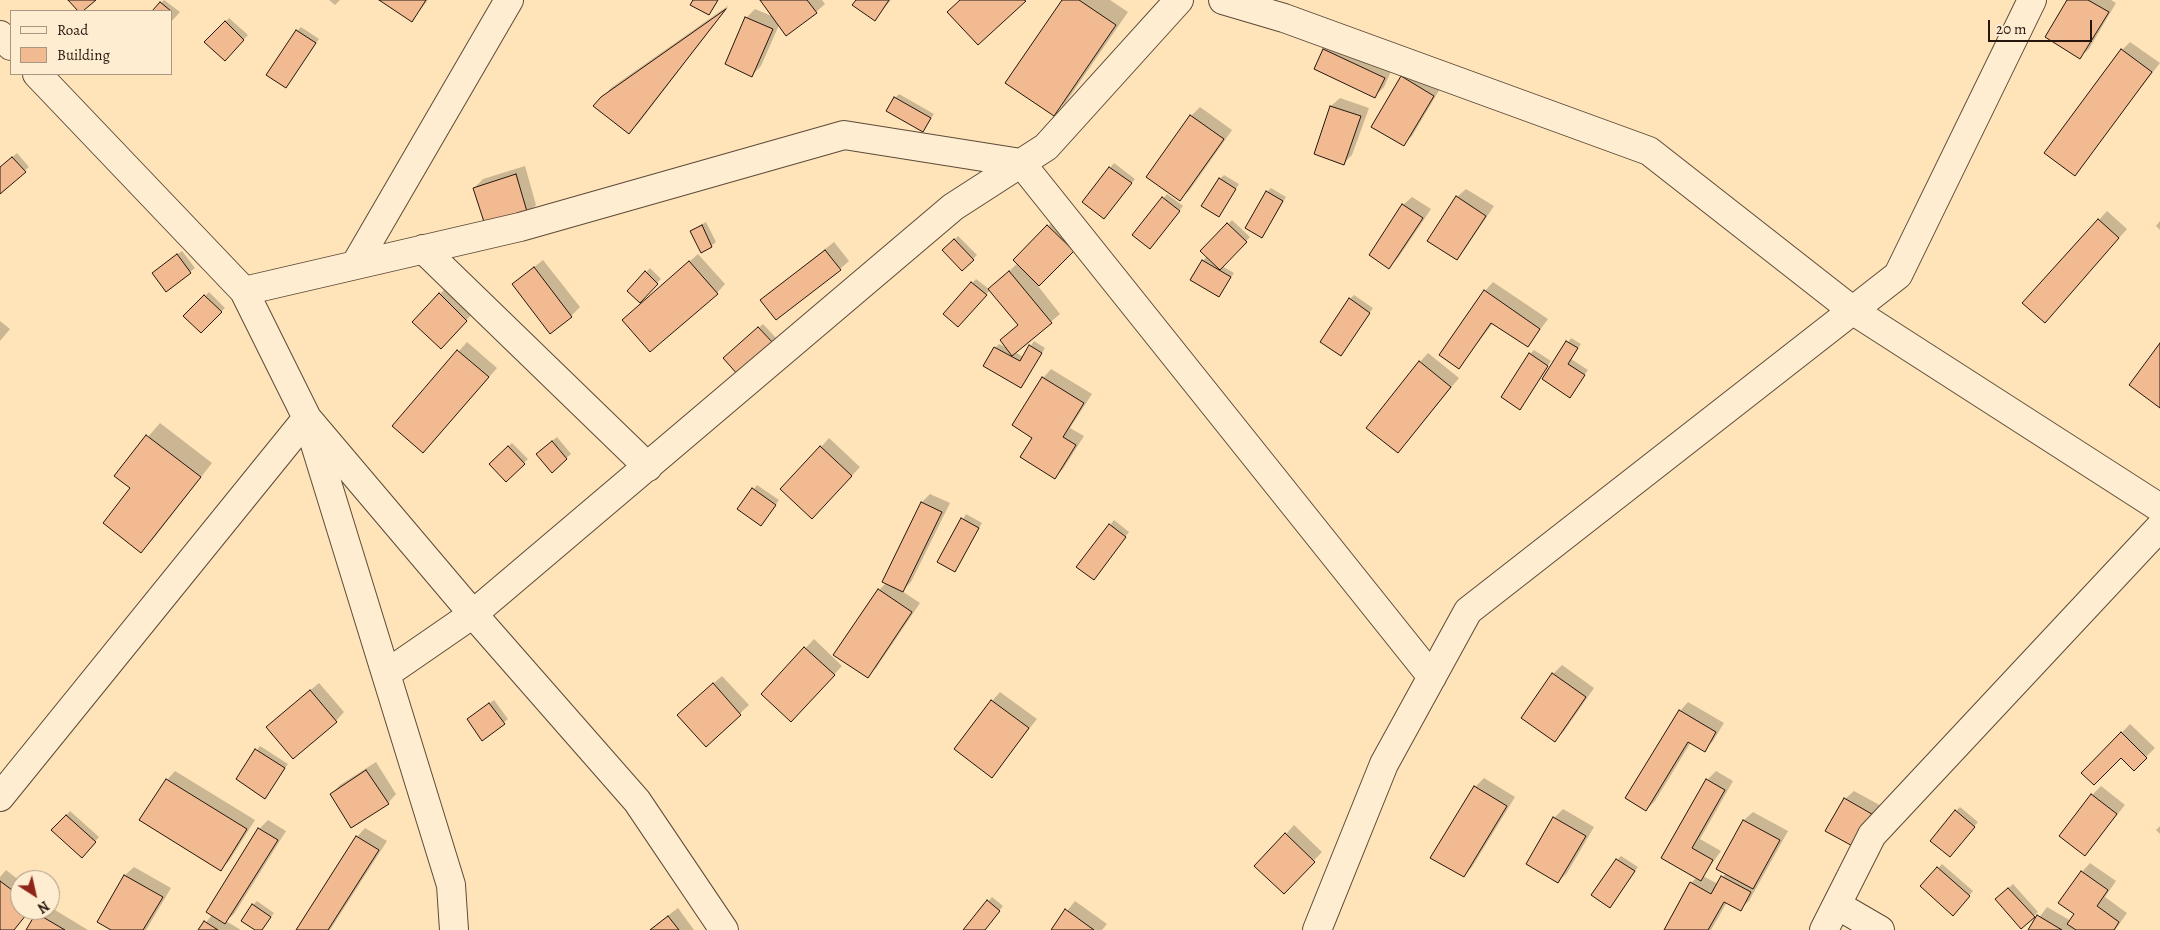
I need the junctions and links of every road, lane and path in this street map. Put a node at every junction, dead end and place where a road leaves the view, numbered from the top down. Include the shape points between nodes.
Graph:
1 (509, 0) edge
2 (1179, 0) edge
3 (1223, 0) edge
4 (2032, 0) edge
5 (0, 35) edge
6 (10, 45) edge
7 (38, 75) edge
8 (1021, 163) junction
9 (423, 249) junction
10 (355, 265) junction
11 (244, 291) junction
12 (1852, 310) junction
13 (307, 418) junction
14 (648, 466) junction
15 (2160, 508) edge
16 (2160, 527) edge
17 (473, 614) junction
18 (386, 674) junction
19 (1432, 677) junction
20 (0, 797) edge
21 (1837, 905) junction
22 (454, 930) edge
23 (724, 930) edge
24 (1317, 930) edge
25 (1824, 930) edge
26 (1880, 930) edge

1 - 10 street
2 - 8 street via 1046,147
3 - 12 street via 1284,18 1649,151
4 - 12 street via 1898,275
5 - 6 street
7 - 11 street
8 - 9 street via 844,135 520,227
8 - 14 street via 953,207
8 - 19 street
9 - 10 street
9 - 14 street
10 - 11 street
11 - 13 street
12 - 15 street
12 - 19 street via 1468,611
13 - 17 street
13 - 18 street
13 - 20 street
14 - 17 street
16 - 21 street via 1872,835
17 - 18 street
17 - 23 street via 638,801
18 - 22 street via 450,885
19 - 24 street via 1384,764
21 - 25 street
21 - 26 street

